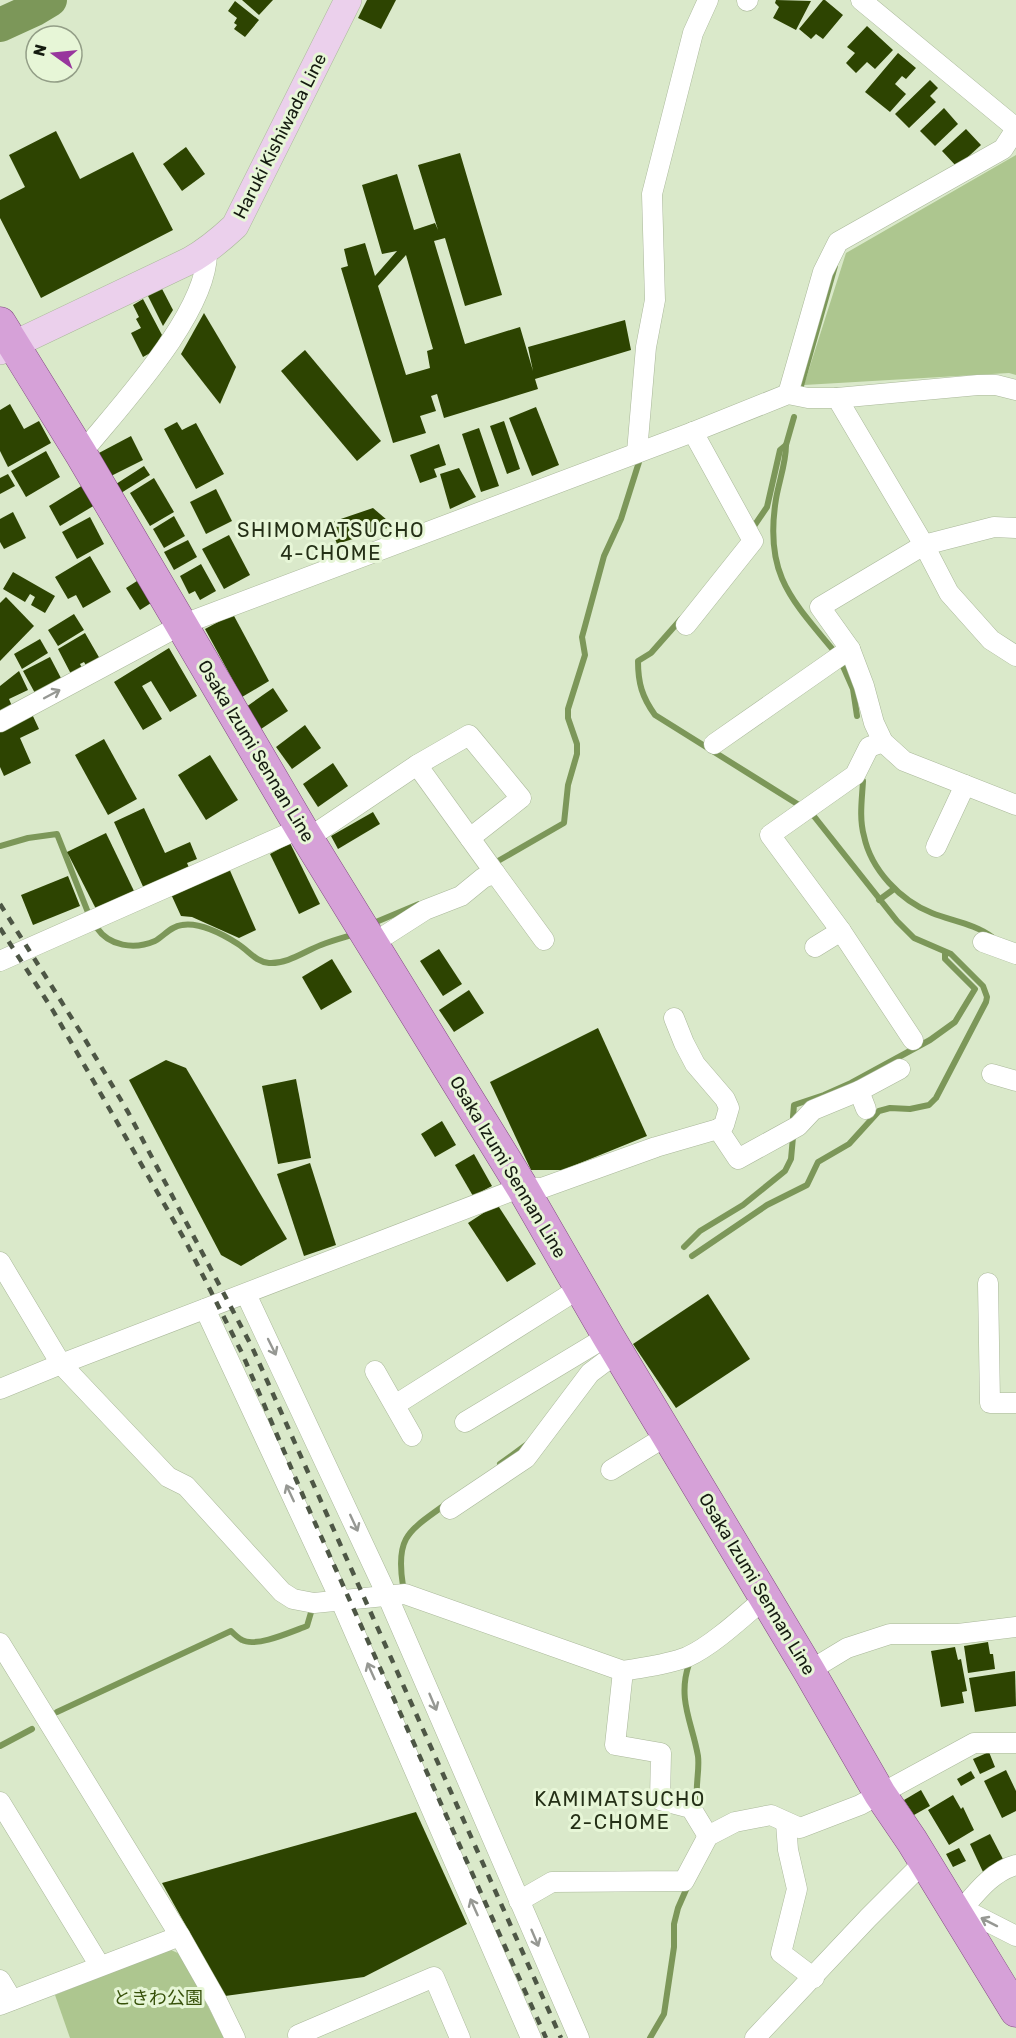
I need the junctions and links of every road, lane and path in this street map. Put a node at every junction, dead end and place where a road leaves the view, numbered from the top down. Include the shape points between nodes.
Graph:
1 (348, 0) edge
2 (708, 0) edge
3 (861, 0) edge
4 (1016, 128) edge
5 (207, 251) junction
6 (5, 339) edge
7 (1016, 390) edge
8 (788, 394) junction
9 (837, 398) junction
10 (693, 432) junction
11 (637, 452) junction
12 (81, 454) junction
13 (1016, 528) edge
14 (924, 545) junction
15 (181, 625) junction
16 (686, 625) dead end
17 (850, 649) junction
18 (1016, 656) edge
19 (0, 722) edge
20 (883, 742) junction
21 (714, 744) dead end
22 (417, 765) junction
23 (965, 785) junction
24 (1016, 805) edge
25 (304, 833) junction
26 (470, 838) junction
27 (936, 847) dead end
28 (495, 873) junction
29 (841, 931) junction
30 (544, 940) dead end
31 (983, 942) dead end
32 (372, 944) junction
33 (815, 947) dead end
34 (1016, 954) edge
35 (0, 962) edge
36 (674, 1018) dead end
37 (913, 1040) dead end
38 (900, 1069) dead end
39 (992, 1074) dead end
40 (1016, 1081) edge
41 (718, 1129) junction
42 (522, 1187) junction
43 (0, 1262) edge
44 (988, 1283) dead end
45 (580, 1288) junction
46 (246, 1294) junction
47 (205, 1309) junction
48 (613, 1344) junction
49 (61, 1364) junction
50 (375, 1371) dead end
51 (0, 1389) edge
52 (1016, 1403) edge
53 (395, 1405) junction
54 (465, 1422) dead end
55 (668, 1435) junction
56 (412, 1436) dead end
57 (611, 1470) dead end
58 (450, 1509) dead end
59 (387, 1595) junction
60 (765, 1598) junction
61 (340, 1599) junction
62 (1016, 1627) edge
63 (0, 1643) edge
64 (623, 1671) junction
65 (809, 1671) junction
66 (1016, 1743) edge
67 (880, 1794) junction
68 (0, 1802) edge
69 (786, 1823) junction
70 (708, 1836) junction
71 (924, 1862) junction
72 (1016, 1865) edge
73 (519, 1901) junction
74 (960, 1912) junction
75 (180, 1936) junction
76 (1016, 1936) edge
77 (100, 1966) junction
78 (814, 1978) junction
79 (0, 1980) edge
80 (6, 2003) edge
81 (1016, 2011) edge
82 (235, 2038) edge
83 (299, 2038) edge
84 (460, 2038) edge
85 (531, 2038) edge
86 (579, 2038) edge
87 (755, 2038) edge

1 - 5 main road, Haruki Kishiwada Line via 235,225
2 - 11 street via 693,33 652,194 655,300 646,347
3 - 4 street
4 - 8 street via 1003,149 838,242 823,272
5 - 6 main road, Haruki Kishiwada Line
5 - 12 street via 201,286 169,346
6 - 12 main road, Osaka Izumi Sennan Line
7 - 9 street via 978,385
8 - 9 street
8 - 10 street
9 - 14 street
10 - 11 street
10 - 16 street via 753,541
11 - 15 street
12 - 15 main road, Osaka Izumi Sennan Line
13 - 14 street via 994,527
14 - 17 street via 820,607
14 - 18 street via 949,593 990,640
19 -> 15 street
15 - 25 main road, Osaka Izumi Sennan Line
17 - 20 street
17 - 21 street
20 - 23 street via 904,761
20 - 29 street via 869,747 855,775 770,835
22 - 25 street
22 - 26 street
22 - 26 street via 469,735 521,798
23 - 24 street
23 - 27 street
25 - 32 main road, Osaka Izumi Sennan Line
25 - 35 street
26 - 28 street
28 - 30 street
28 - 32 street
29 - 33 street
29 - 37 street
31 - 34 street
32 - 42 main road, Osaka Izumi Sennan Line
36 - 41 street via 695,1064 729,1108 724,1125
38 - 41 street via 862,1100 813,1110 778,1147 738,1159
39 - 40 street
41 - 42 street via 542,1188
42 - 45 main road, Osaka Izumi Sennan Line
42 - 46 street
43 - 49 street
44 - 52 street via 990,1403
45 - 48 main road, Osaka Izumi Sennan Line
45 - 53 street
46 - 47 street
46 -> 59 street
47 - 49 street
61 -> 47 street
48 - 54 street
48 - 55 main road, Osaka Izumi Sennan Line
48 - 58 street via 526,1458
49 - 51 street
49 - 61 street via 168,1477 186,1486 282,1592 293,1599 314,1603
50 - 53 street
53 - 56 street
55 - 57 street
55 - 60 main road, Osaka Izumi Sennan Line
59 - 61 street
59 - 64 street via 405,1594
59 -> 73 street
60 - 64 street via 688,1656
60 - 65 main road, Osaka Izumi Sennan Line
85 -> 61 street
62 - 65 street via 958,1634 890,1634 847,1648
63 - 75 street
64 - 70 street via 615,1745 661,1753 660,1800 691,1808
65 - 67 main road, Osaka Izumi Sennan Line
66 - 67 street via 974,1743
67 - 69 street via 800,1828
67 - 71 main road, Osaka Izumi Sennan Line
68 - 77 street
69 - 70 street via 771,1815 758,1817 735,1822
69 - 78 street via 796,1889 781,1953
70 - 73 street via 684,1881 552,1882
71 - 74 main road, Osaka Izumi Sennan Line
71 - 78 street
72 - 74 street via 992,1876
73 -> 86 street
76 -> 74 street
74 - 81 main road, Osaka Izumi Sennan Line
75 - 77 street
75 - 82 street
77 - 80 street
78 - 87 street
79 - 80 street
83 - 84 street via 298,2035 434,1977

